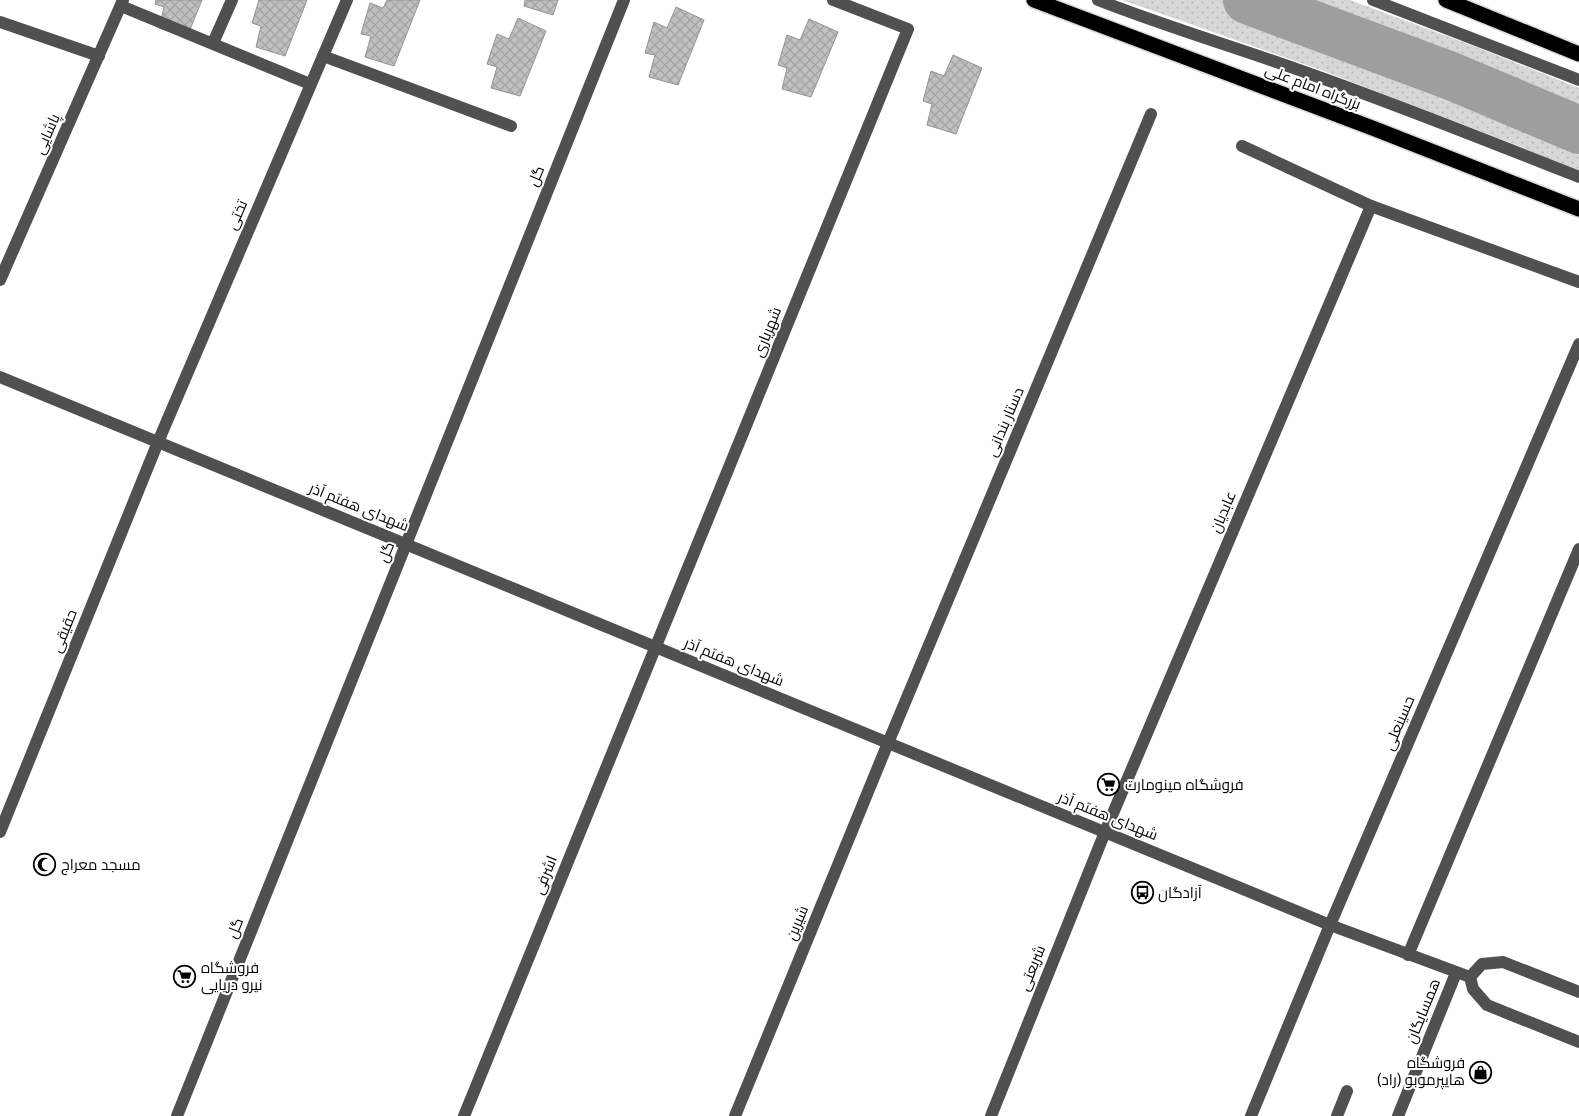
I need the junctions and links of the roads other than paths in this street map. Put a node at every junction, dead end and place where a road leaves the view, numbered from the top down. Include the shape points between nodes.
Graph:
1 (232, 0) edge
2 (347, 0) edge
3 (624, 0) edge
4 (833, 0) edge
5 (1034, 0) edge
6 (1098, 0) edge
7 (1372, 0) edge
8 (1446, 0) edge
9 (122, 3) edge
10 (0, 22) edge
11 (213, 43) junction
12 (1579, 54) edge
13 (99, 56) junction
14 (323, 56) junction
15 (1579, 80) edge
16 (310, 84) junction
17 (1152, 114) dead end
18 (511, 126) dead end
19 (1242, 146) dead end
20 (1579, 177) edge
21 (1371, 206) junction
22 (1579, 209) edge
23 (0, 280) edge
24 (1579, 282) edge
25 (1579, 344) edge
26 (0, 377) edge
27 (158, 442) junction
28 (406, 544) junction
29 (1579, 549) edge
30 (656, 647) junction
31 (888, 743) junction
32 (0, 832) edge
33 (1104, 832) junction
34 (1330, 925) junction
35 (1408, 955) junction
36 (1456, 974) junction
37 (1470, 978) junction
38 (1579, 992) edge
39 (1579, 1042) edge
40 (1347, 1090) dead end
41 (177, 1116) edge
42 (464, 1116) edge
43 (735, 1116) edge
44 (991, 1116) edge
45 (1252, 1116) edge
46 (1337, 1116) edge
47 (1398, 1116) edge

1 - 11 street
2 - 14 street, تختی
3 - 28 street, گل
4 - 30 street, شهریاری via 908,29
5 - 22 highway, بزرگراه امام علی
6 - 20 street via 1323,78
7 - 15 street
8 - 12 highway
9 - 11 street
9 - 13 street, پاشایی
10 - 13 street
11 - 16 street
13 - 23 street, پاشایی
14 - 16 street, تختی
14 - 18 street
16 - 27 street, تختی
17 - 31 street, دستار بندانی
19 - 21 street
21 - 24 street
21 - 33 street, عابدیان
25 - 34 street, حسینعلی
26 - 27 street, شهدای هفتم آذر
27 - 28 street, شهدای هفتم آذر
27 - 32 street, حقیقی
28 - 30 street, شهدای هفتم آذر
28 - 41 street, گل
29 - 35 street
30 - 31 street, شهدای هفتم آذر
30 - 42 street, اشرفی
31 - 33 street, شهدای هفتم آذر
31 - 43 street, شیرین
33 - 34 street, شهدای هفتم آذر
33 - 44 street, شریعتی
34 - 35 street, شهدای هفتم آذر
34 - 45 street, حسینعلی
35 - 36 street, شهدای هفتم آذر
36 - 37 street, شهدای هفتم آذر
36 - 47 street, همسایگان
37 - 38 street via 1482,964 1503,962
37 - 39 street via 1472,989 1487,1005
40 - 46 street

